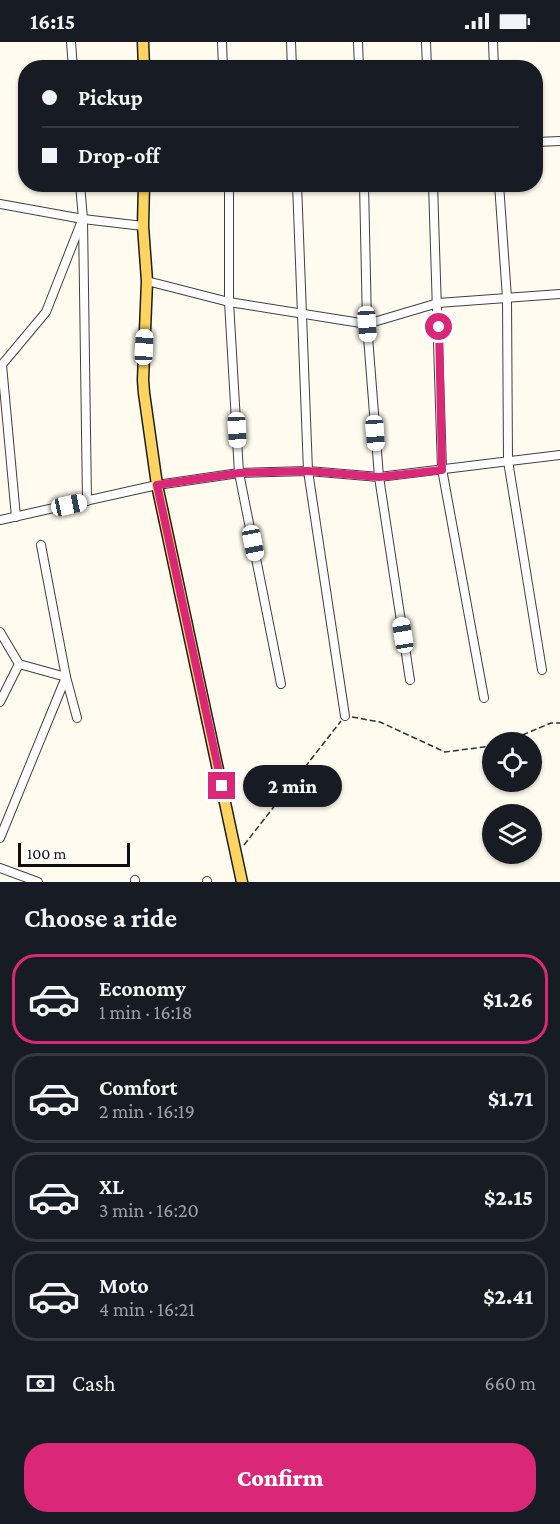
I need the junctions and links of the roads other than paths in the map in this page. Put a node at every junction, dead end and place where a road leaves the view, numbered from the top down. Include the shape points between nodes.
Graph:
1 (71, 42) edge
2 (143, 42) edge
3 (222, 42) edge
4 (291, 42) edge
5 (358, 42) edge
6 (426, 42) edge
7 (493, 42) edge
8 (72, 60) edge
9 (144, 60) edge
10 (223, 60) edge
11 (292, 60) edge
12 (359, 60) edge
13 (427, 60) edge
14 (494, 60) edge
15 (560, 141) edge
16 (543, 142) edge
17 (81, 192) edge
18 (144, 192) edge
19 (229, 192) edge
20 (297, 192) edge
21 (364, 192) edge
22 (433, 192) edge
23 (500, 192) edge
24 (0, 204) edge
25 (83, 219) junction
26 (143, 226) junction
27 (147, 281) junction
28 (560, 294) edge
29 (507, 298) junction
30 (229, 302) junction
31 (438, 303) junction
32 (302, 313) junction
33 (367, 324) junction
34 (1, 366) edge
35 (560, 455) edge
36 (508, 461) junction
37 (442, 470) junction
38 (308, 471) junction
39 (239, 473) junction
40 (379, 477) junction
41 (157, 485) junction
42 (87, 501) junction
43 (16, 516) junction
44 (0, 520) edge
45 (41, 545) dead end
46 (0, 632) edge
47 (19, 664) junction
48 (542, 670) dead end
49 (66, 677) junction
50 (410, 680) dead end
51 (281, 684) dead end
52 (484, 698) dead end
53 (0, 702) edge
54 (345, 716) road end
55 (77, 718) dead end
56 (0, 838) edge
57 (0, 868) edge
58 (38, 882) edge
59 (242, 882) edge

1 - 8 street
2 - 9 main road
3 - 10 street
4 - 11 street
5 - 12 street
6 - 13 street
7 - 14 street
15 - 16 street
17 - 25 street
18 - 26 main road
19 - 30 street
20 - 32 street
21 - 33 street
22 - 31 street
23 - 29 street
24 - 25 street
25 - 26 street
25 - 34 street via 46,312
25 - 42 street
26 - 27 main road
27 - 30 street
27 - 41 main road via 142,380
28 - 29 street
29 - 31 street
29 - 36 street
30 - 32 street
30 - 39 street
31 - 33 street
31 - 37 street
32 - 33 street
32 - 38 street
33 - 40 street
34 - 43 street
35 - 36 street
36 - 37 street
36 - 48 street
37 - 40 street
37 - 52 street
38 - 39 street
38 - 40 street
38 - 54 street
39 - 41 street
39 - 51 street
40 - 50 street
41 - 42 street
41 - 59 main road
42 - 43 street
43 - 44 street
45 - 49 street
46 - 47 street
47 - 49 street
47 - 53 street
49 - 55 street
49 - 56 street
57 - 58 street

